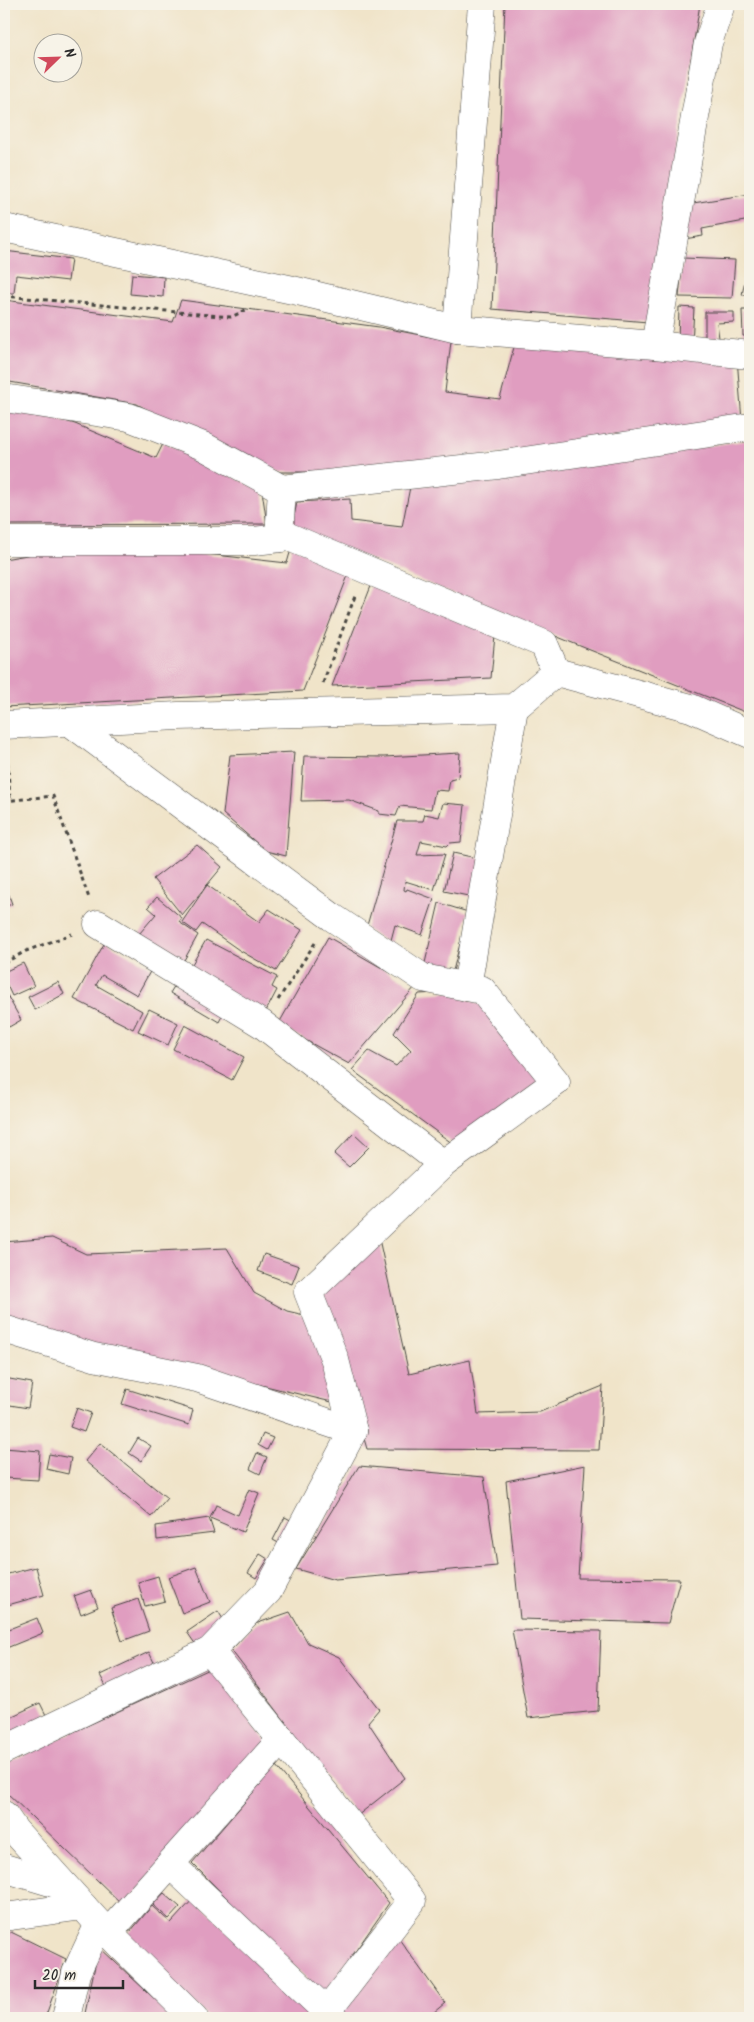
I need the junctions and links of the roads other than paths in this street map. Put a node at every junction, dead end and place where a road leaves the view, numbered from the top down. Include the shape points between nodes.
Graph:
1 (482, 4) edge
2 (720, 4) edge
3 (4, 228) edge
4 (456, 329) junction
5 (655, 345) junction
6 (750, 355) edge
7 (4, 398) edge
8 (750, 427) edge
9 (282, 489) junction
10 (279, 538) junction
11 (4, 541) edge
12 (556, 672) junction
13 (514, 708) junction
14 (70, 722) junction
15 (5, 725) edge
16 (750, 734) edge
17 (98, 924) road end
18 (467, 986) junction
19 (443, 1164) junction
20 (4, 1329) edge
21 (353, 1431) junction
22 (210, 1652) junction
23 (281, 1740) junction
24 (4, 1750) edge
25 (4, 1815) edge
26 (170, 1864) junction
27 (4, 1868) edge
28 (64, 1886) junction
29 (4, 1917) edge
30 (96, 1921) junction
31 (324, 2015) edge
32 (66, 2018) edge
33 (194, 2018) edge

1 - 4 street
2 - 5 street via 708,43
3 - 4 street via 293,290
4 - 5 street
5 - 6 street
7 - 9 street via 129,417 203,446
8 - 9 street via 498,465
9 - 10 street
10 - 11 street via 254,541
10 - 12 street via 289,537 544,644
12 - 13 street
12 - 16 street via 691,708
13 - 14 street via 178,716
13 - 18 street
14 - 15 street
14 - 18 street via 332,917 423,978
17 - 19 street via 262,1024
18 - 19 street via 482,990 556,1082
19 - 21 street via 308,1292 335,1360
20 - 21 street via 94,1357 197,1378
21 - 22 street via 268,1591
22 - 23 street
22 - 24 street
23 - 26 street
23 - 31 street via 412,1901
25 - 28 street via 14,1831
26 - 30 street
26 - 31 street
27 - 28 street
28 - 30 street
29 - 30 street
30 - 32 street via 76,1973
30 - 33 street

